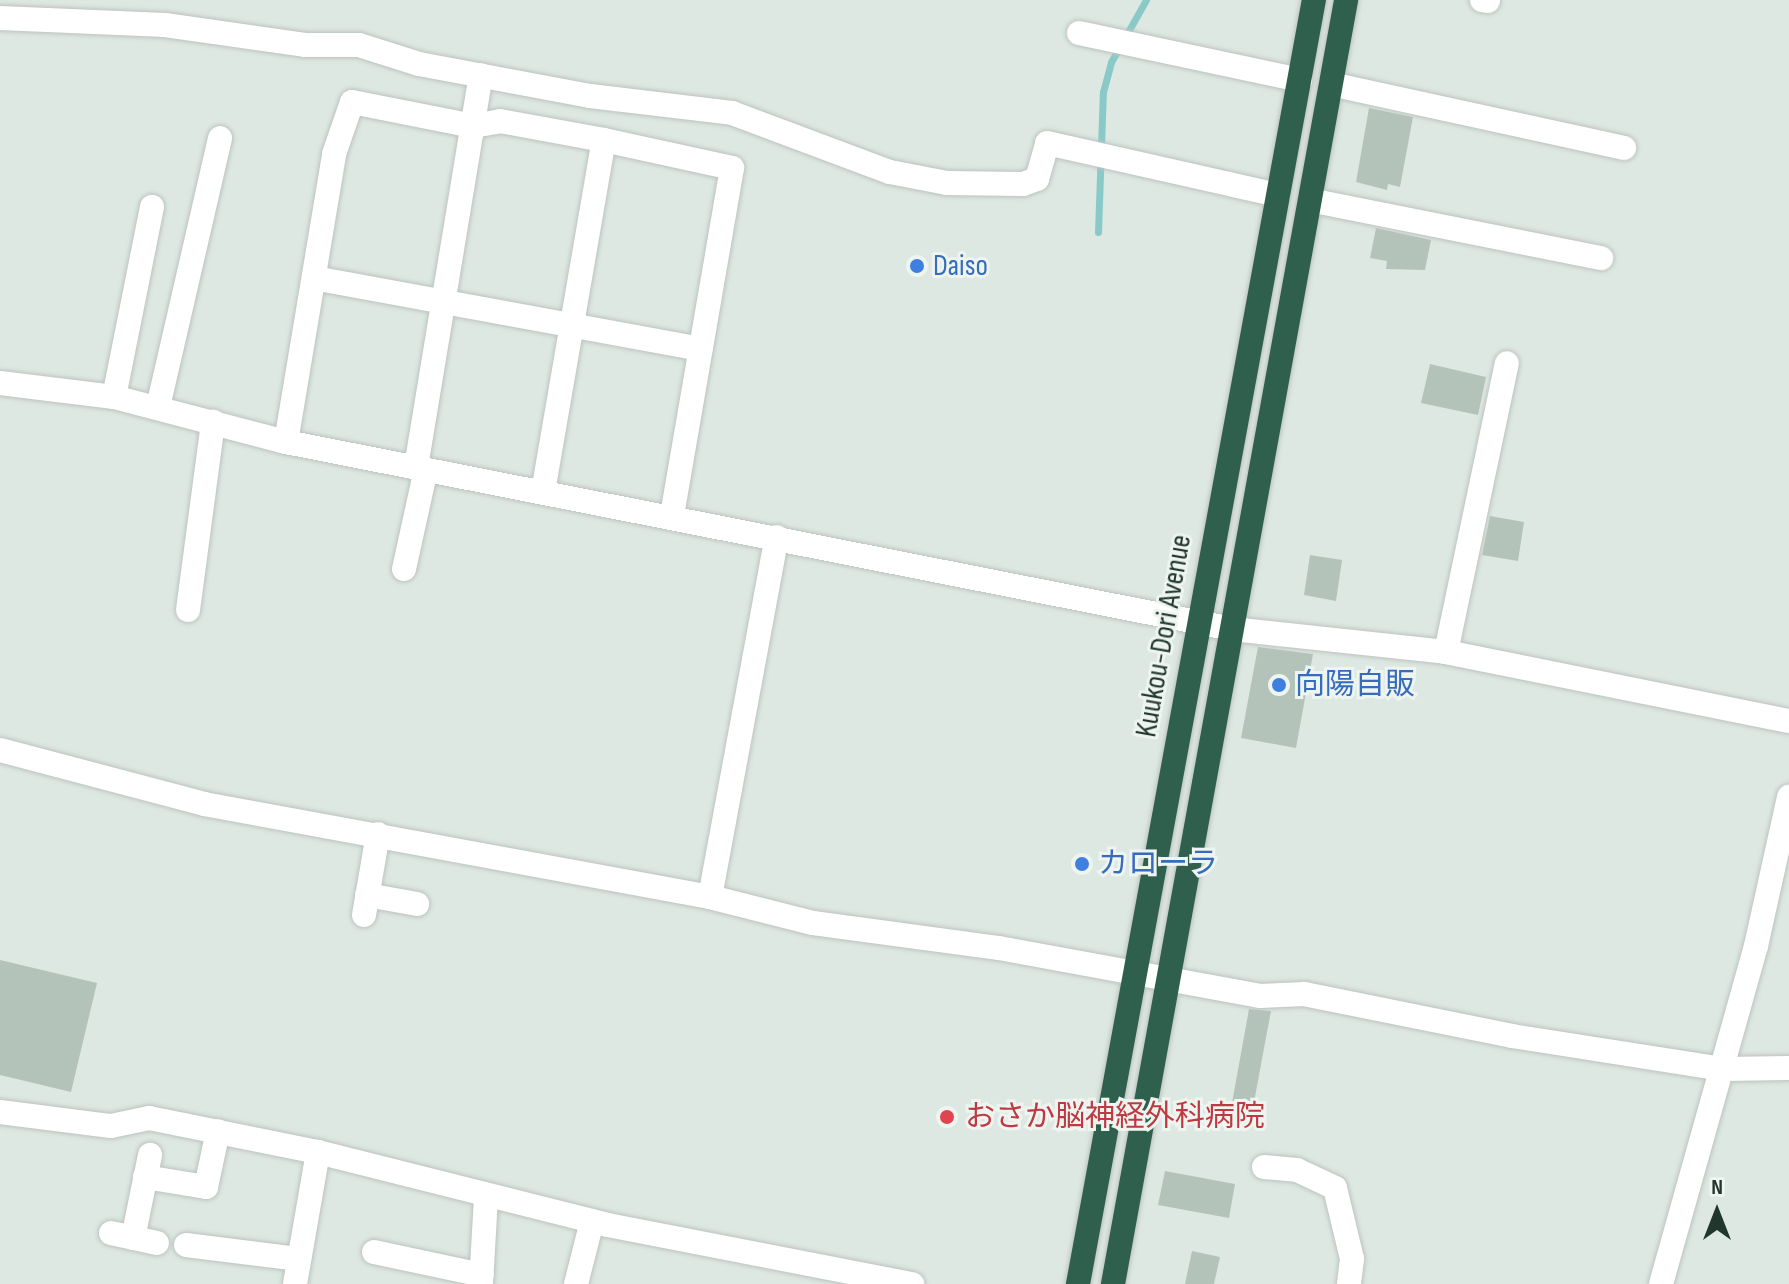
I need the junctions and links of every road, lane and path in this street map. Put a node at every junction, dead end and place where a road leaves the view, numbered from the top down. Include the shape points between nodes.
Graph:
1 (1314, 0) edge
2 (1346, 0) edge
3 (0, 18) edge
4 (1079, 33) dead end
5 (481, 75) junction
6 (1300, 80) junction
7 (1331, 84) junction
8 (473, 126) junction
9 (220, 138) dead end
10 (604, 140) junction
11 (1624, 148) dead end
12 (1278, 195) junction
13 (1310, 200) junction
14 (152, 207) dead end
15 (1601, 258) dead end
16 (314, 278) junction
17 (443, 304) junction
18 (571, 327) junction
19 (701, 349) junction
20 (1507, 363) dead end
21 (0, 383) edge
22 (114, 397) junction
23 (158, 407) junction
24 (213, 422) junction
25 (286, 442) junction
26 (421, 468) junction
27 (543, 492) junction
28 (672, 517) junction
29 (777, 537) junction
30 (404, 569) dead end
31 (188, 610) dead end
32 (1199, 622) junction
33 (1232, 629) junction
34 (1446, 652) junction
35 (1789, 721) edge
36 (0, 750) edge
37 (1789, 797) edge
38 (378, 834) junction
39 (710, 897) junction
40 (417, 904) dead end
41 (1135, 971) junction
42 (1169, 976) junction
43 (1789, 1068) edge
44 (1723, 1069) junction
45 (0, 1112) edge
46 (218, 1131) junction
47 (318, 1152) junction
48 (1264, 1167) dead end
49 (486, 1198) junction
50 (600, 1223) junction
51 (134, 1238) dead end
52 (186, 1245) dead end
53 (374, 1252) dead end
54 (299, 1259) junction
55 (835, 1278) edge
56 (481, 1279) edge
57 (295, 1284) edge
58 (576, 1284) edge
59 (593, 1284) edge
60 (912, 1284) edge
61 (1078, 1284) edge
62 (1113, 1284) edge
63 (1349, 1284) edge
64 (1661, 1284) edge

1 - 6 highway, Kuukou-Dori Avenue
2 - 7 highway
3 - 5 street via 165,25 305,45 359,45 419,64
4 - 6 street
5 - 8 street
5 - 12 street via 590,96 732,113 890,172 947,183 1023,184 1037,179 1047,143
6 - 12 highway, Kuukou-Dori Avenue
7 - 11 street
7 - 13 highway
8 - 10 street via 500,121
8 - 16 street via 352,102 334,154
8 - 17 street
9 - 23 street
10 - 18 street
10 - 19 street via 732,168
12 - 32 highway, Kuukou-Dori Avenue
13 - 15 street
13 - 33 highway
14 - 22 street
16 - 17 street
16 - 25 street
17 - 18 street
17 - 26 street
18 - 19 street
18 - 27 street
19 - 28 street
20 - 34 street
21 - 22 street
22 - 23 street
23 - 24 street
24 - 25 street
24 - 31 street
25 - 26 street
26 - 27 street
26 - 30 street
27 - 28 street
28 - 29 street
29 - 32 street
29 - 39 street
32 - 33 street
32 - 41 highway, Kuukou-Dori Avenue
33 - 34 street
33 - 42 highway
34 - 35 street
36 - 38 street via 204,804
37 - 44 street
38 - 39 street
38 - 40 street via 366,905
39 - 41 street via 813,923
41 - 42 street
41 - 61 highway, Kuukou-Dori Avenue
42 - 44 street via 1260,996 1304,994 1512,1036
42 - 62 highway
43 - 44 street
44 - 64 street
45 - 46 street via 111,1126 149,1118
46 - 47 street
46 - 51 street via 206,1187 147,1166
47 - 49 street
47 - 54 street
48 - 63 street via 1297,1170 1335,1188 1352,1259
49 - 50 street
49 - 56 street
50 - 55 street
50 - 58 street
50 - 59 street
52 - 54 street
53 - 56 street
54 - 57 street
55 - 60 street

